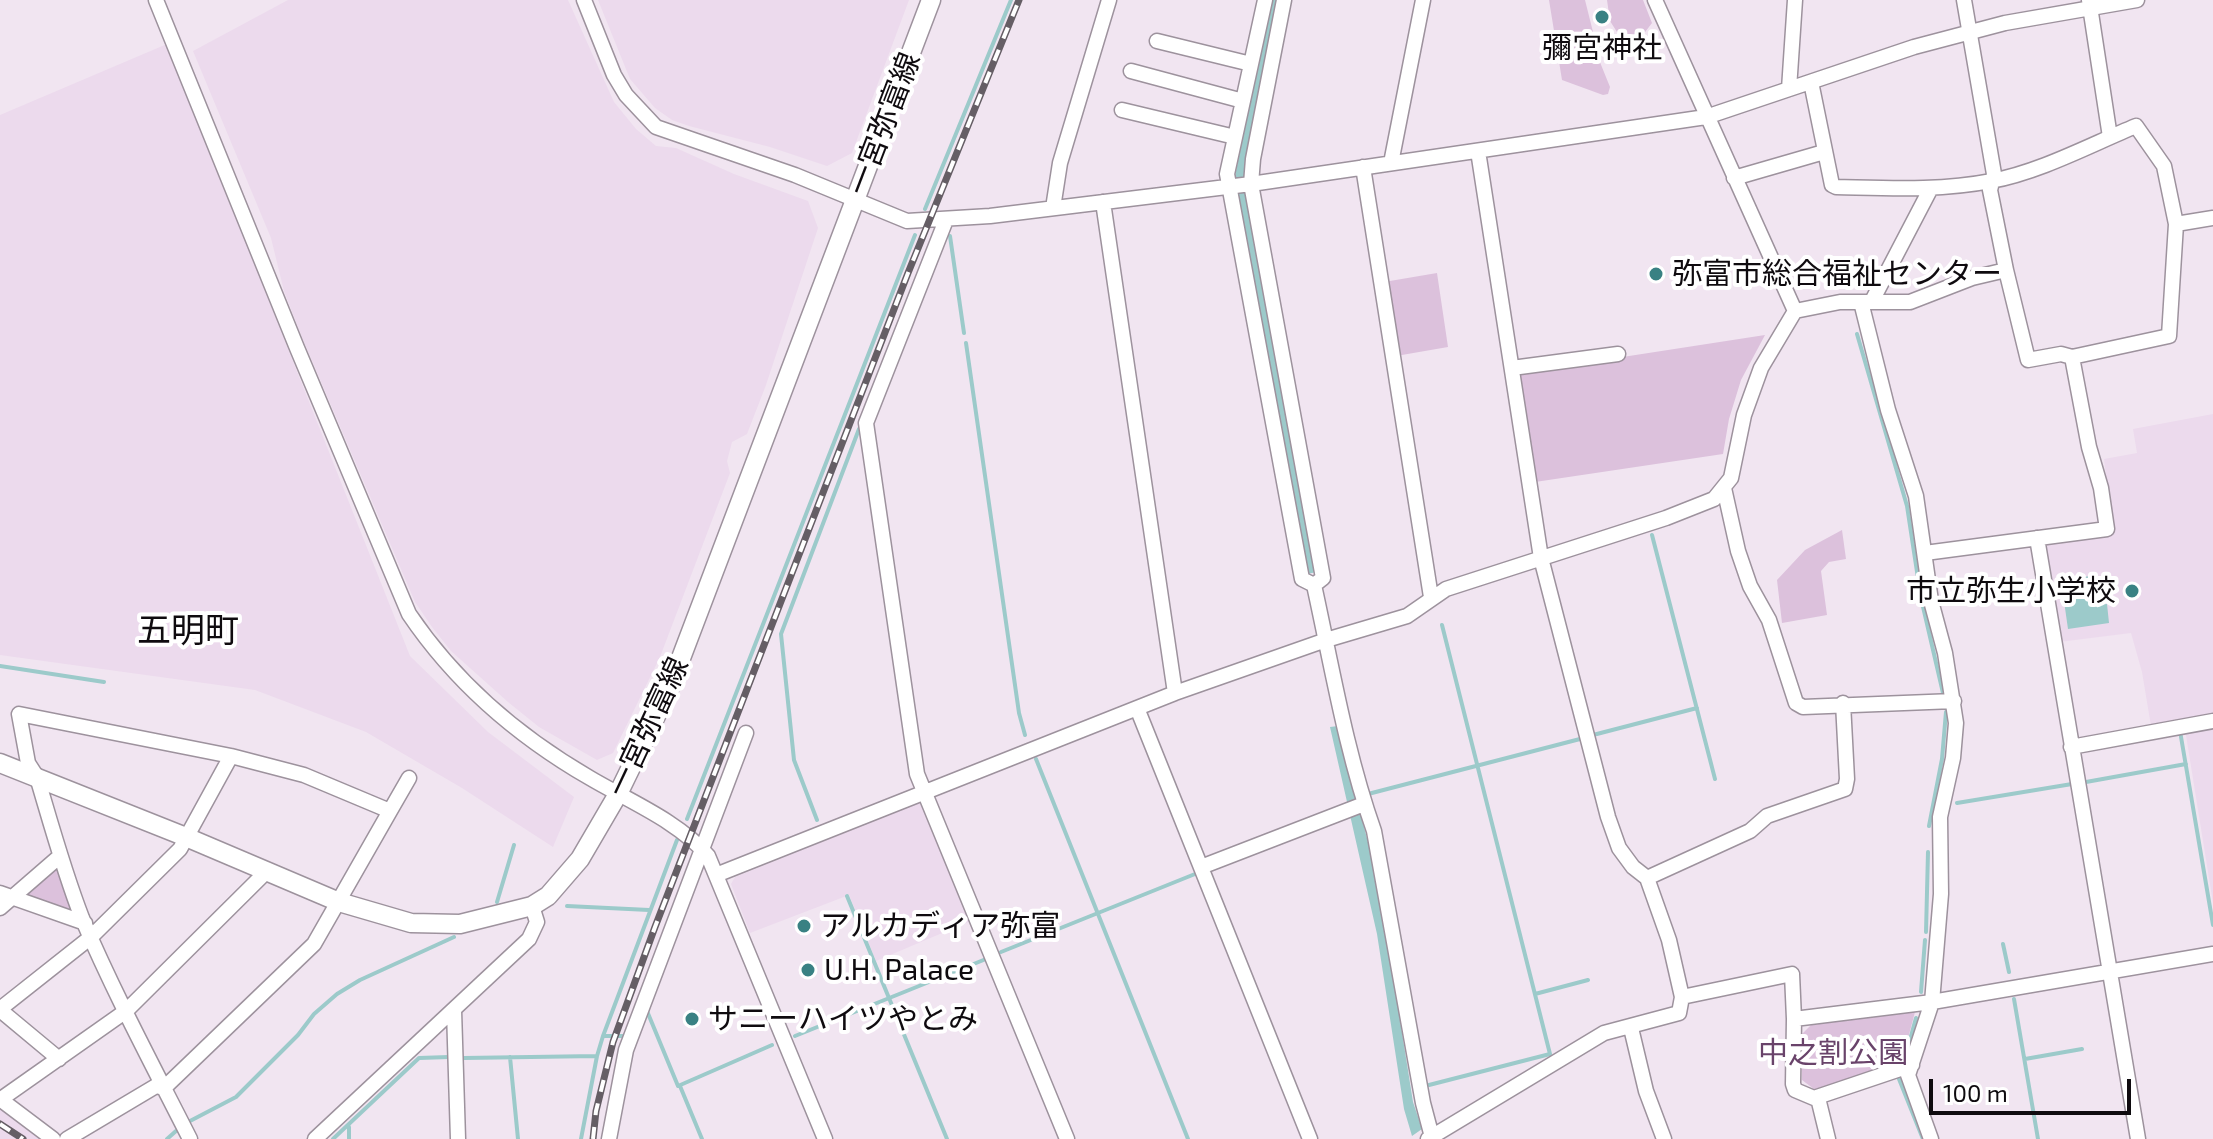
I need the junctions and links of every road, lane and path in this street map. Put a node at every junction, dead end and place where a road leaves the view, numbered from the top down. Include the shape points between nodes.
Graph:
1 (156, 0) edge
2 (584, 0) edge
3 (931, 0) edge
4 (1109, 0) edge
5 (1265, 0) edge
6 (1284, 0) edge
7 (1423, 0) edge
8 (1655, 0) edge
9 (1795, 0) edge
10 (1964, 0) edge
11 (2137, 0) edge
12 (2089, 4) edge
13 (1970, 32) junction
14 (1157, 41) dead end
15 (1251, 64) junction
16 (1131, 71) dead end
17 (1811, 82) junction
18 (1789, 89) junction
19 (1243, 101) junction
20 (1122, 110) dead end
21 (1706, 117) junction
22 (1235, 137) junction
23 (2110, 137) junction
24 (1478, 151) junction
25 (1824, 152) junction
26 (1391, 163) junction
27 (1363, 167) junction
28 (1734, 178) junction
29 (1992, 181) junction
30 (1241, 185) junction
31 (1931, 188) junction
32 (855, 202) junction
33 (1103, 202) junction
34 (1053, 208) junction
35 (2213, 218) edge
36 (946, 220) junction
37 (2176, 224) junction
38 (2006, 270) junction
39 (1867, 302) junction
40 (1795, 311) junction
41 (1618, 354) dead end
42 (2072, 357) junction
43 (1512, 368) junction
44 (1724, 488) junction
45 (2037, 538) junction
46 (1925, 553) junction
47 (1541, 558) junction
48 (1314, 585) junction
49 (1431, 597) junction
50 (1326, 640) junction
51 (1175, 693) junction
52 (1954, 701) junction
53 (1843, 703) junction
54 (1137, 708) junction
55 (2213, 721) edge
56 (746, 733) dead end
57 (2071, 747) junction
58 (231, 756) junction
59 (0, 763) edge
60 (37, 777) junction
61 (409, 778) dead end
62 (925, 792) junction
63 (618, 794) junction
64 (1357, 807) junction
65 (390, 811) junction
66 (186, 837) junction
67 (701, 848) junction
68 (60, 856) junction
69 (1201, 867) junction
70 (267, 871) junction
71 (716, 875) junction
72 (1647, 878) junction
73 (6, 896) edge
74 (339, 902) junction
75 (532, 906) junction
76 (0, 908) edge
77 (88, 930) junction
78 (2213, 954) edge
79 (2110, 971) junction
80 (1682, 997) junction
81 (1932, 1002) junction
82 (0, 1010) edge
83 (454, 1010) junction
84 (126, 1011) junction
85 (1794, 1019) junction
86 (1631, 1028) junction
87 (59, 1059) junction
88 (1912, 1065) junction
89 (164, 1088) junction
90 (1818, 1098) junction
91 (1, 1099) edge
92 (1430, 1138) edge
93 (53, 1139) edge
94 (67, 1139) edge
95 (190, 1139) edge
96 (315, 1139) edge
97 (458, 1139) edge
98 (609, 1139) edge
99 (825, 1139) edge
100 (1067, 1139) edge
101 (1310, 1139) edge
102 (1664, 1139) edge
103 (1828, 1139) edge
104 (1931, 1139) edge
105 (2138, 1139) edge

1 - 63 street via 409,614 465,683 519,731
2 - 32 street via 614,75 656,127 795,175
3 - 32 main road, 一宮弥富線
4 - 34 street via 1060,163
5 - 15 street
6 - 30 street via 1253,159
7 - 26 street
8 - 21 street
9 - 18 street
10 - 13 street
11 - 12 street
12 - 13 street
12 - 23 street
13 - 17 street
13 - 29 street
14 - 15 street
15 - 19 street
16 - 19 street
17 - 18 street
17 - 25 street
18 - 21 street
19 - 22 street
20 - 22 street
21 - 24 street
21 - 28 street
22 - 30 street via 1227,174
23 - 29 street
23 - 37 street via 2136,126 2164,166
24 - 26 street
24 - 43 street
25 - 28 street
25 - 31 street via 1836,187
26 - 27 street
27 - 30 street
27 - 49 street
28 - 40 street
29 - 31 street
29 - 38 street
30 - 33 street
30 - 48 street via 1302,579
30 - 48 street via 1323,578
31 - 39 street
32 - 36 street via 907,221
32 - 63 main road, 一宮弥富線 via 670,687
33 - 34 street
33 - 51 street
34 - 36 street
35 - 37 street
36 - 62 street via 866,423 917,774
37 - 42 street via 2169,336
38 - 39 street via 1910,302
38 - 42 street via 2028,360
39 - 40 street
39 - 46 street via 1888,410 1916,496
40 - 44 street via 1761,368
41 - 43 street
42 - 45 street via 2107,529
43 - 47 street
44 - 47 street via 1701,505
44 - 53 street via 1742,563 1769,620 1796,703
45 - 46 street
45 - 57 street
46 - 52 street
47 - 49 street
47 - 72 street via 1608,817 1619,848
48 - 50 street
49 - 50 street via 1407,616
50 - 51 street
50 - 64 street
51 - 54 street
52 - 53 street
52 - 81 street via 1955,741 1940,817 1941,894
53 - 72 street via 1845,789 1767,816 1750,831
54 - 62 street
54 - 69 street
55 - 57 street
56 - 67 street
57 - 79 street
58 - 60 street via 19,714 28,763
58 - 65 street via 304,775
58 - 66 street
59 - 60 main road, 一宮弥富線
60 - 66 main road, 一宮弥富線
60 - 68 street
61 - 65 street
62 - 71 street
62 - 100 street
63 - 67 street
63 - 75 main road, 一宮弥富線 via 580,859 548,896
64 - 69 street
64 - 92 street via 1374,831
65 - 74 street
66 - 70 main road, 一宮弥富線
66 - 77 street via 180,849
67 - 71 street
67 - 98 street via 626,1050
68 - 73 street
68 - 77 street
69 - 101 street
70 - 74 main road, 一宮弥富線
70 - 84 street
71 - 99 street
72 - 80 street
73 - 76 street
73 - 77 street
74 - 75 main road, 一宮弥富線 via 411,923 447,924
74 - 89 street via 314,944
75 - 83 street via 537,922 529,939
77 - 82 street
77 - 84 street
78 - 79 street
79 - 81 street
79 - 105 street
80 - 85 street via 1792,974
80 - 86 street via 1679,1013
81 - 85 street
81 - 88 street
82 - 87 street
83 - 96 street
83 - 97 street
84 - 87 street
84 - 89 street
85 - 90 street via 1793,1084 1795,1090
86 - 92 street via 1604,1033
86 - 102 street
87 - 91 street
88 - 90 street
88 - 104 street via 1908,1075
89 - 94 street via 156,1086
89 - 95 street
90 - 103 street
91 - 93 street

